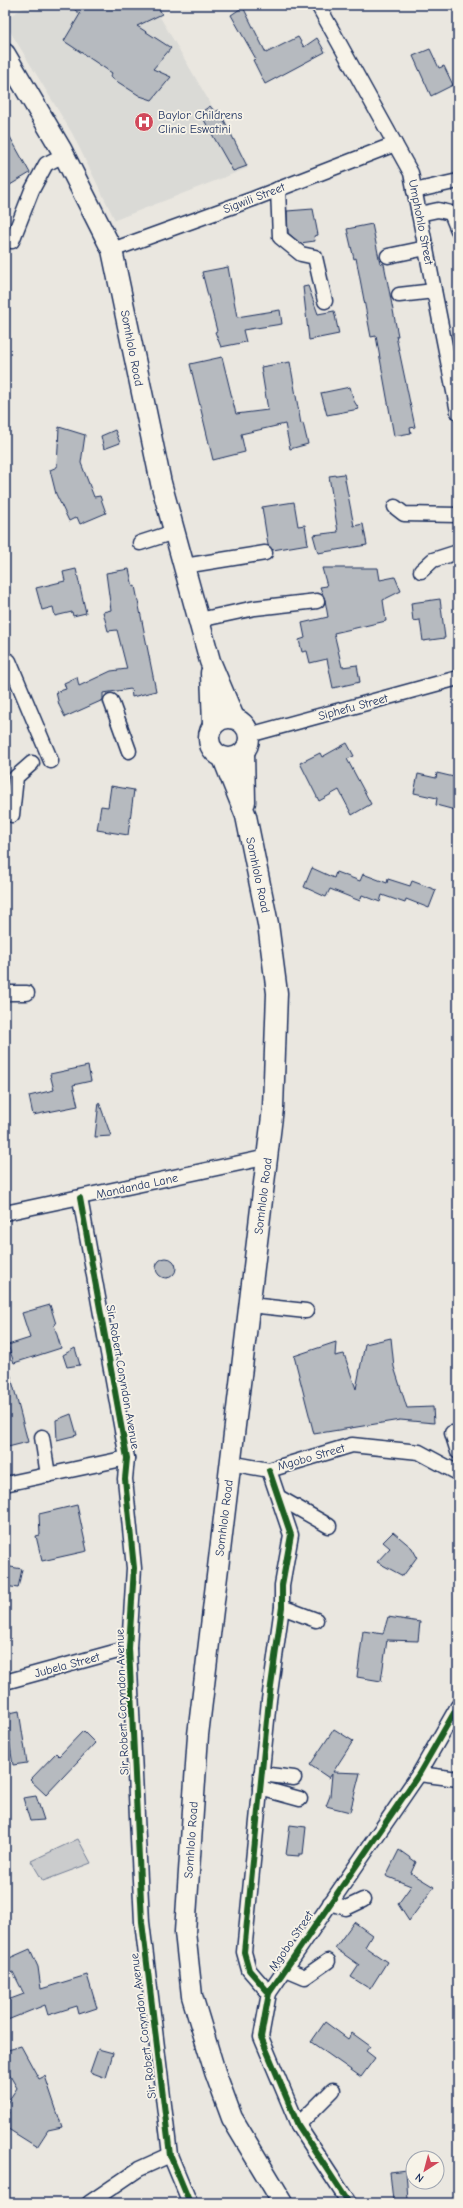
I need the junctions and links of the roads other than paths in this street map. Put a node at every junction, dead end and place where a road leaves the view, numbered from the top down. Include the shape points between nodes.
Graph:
1 (318, 5) edge
2 (5, 54) edge
3 (395, 144) junction
4 (64, 155) junction
5 (458, 181) edge
6 (278, 189) junction
7 (414, 191) junction
8 (454, 212) edge
9 (419, 214) junction
10 (458, 230) edge
11 (12, 241) dead end
12 (426, 248) junction
13 (112, 250) junction
14 (388, 256) dead end
15 (434, 291) junction
16 (400, 295) dead end
17 (325, 301) dead end
18 (458, 412) edge
19 (395, 507) dead end
20 (458, 515) edge
21 (174, 532) junction
22 (140, 543) dead end
23 (458, 552) edge
24 (265, 553) dead end
25 (184, 566) junction
26 (421, 571) dead end
27 (317, 601) dead end
28 (199, 620) junction
29 (9, 661) dead end
30 (210, 662) junction
31 (458, 678) edge
32 (111, 701) dead end
33 (234, 718) junction
34 (213, 724) junction
35 (246, 743) junction
36 (129, 751) dead end
37 (223, 758) junction
38 (51, 761) dead end
39 (32, 763) dead end
40 (12, 815) dead end
41 (246, 816) junction
42 (27, 993) dead end
43 (5, 994) edge
44 (268, 1157) junction
45 (80, 1198) junction
46 (5, 1213) edge
47 (250, 1305) junction
48 (306, 1311) dead end
49 (452, 1432) dead end
50 (42, 1437) dead end
51 (458, 1452) edge
52 (458, 1457) edge
53 (127, 1458) junction
54 (230, 1463) junction
55 (269, 1470) junction
56 (453, 1471) edge
57 (48, 1475) junction
58 (5, 1484) edge
59 (280, 1498) junction
60 (329, 1526) dead end
61 (282, 1607) junction
62 (316, 1620) dead end
63 (130, 1648) junction
64 (5, 1682) edge
65 (458, 1706) edge
66 (419, 1774) junction
67 (294, 1778) dead end
68 (458, 1779) edge
69 (261, 1781) junction
70 (300, 1799) dead end
71 (362, 1900) dead end
72 (330, 1903) junction
73 (328, 1961) dead end
74 (286, 1969) junction
75 (269, 1993) junction
76 (333, 2090) dead end
77 (298, 2125) junction
78 (170, 2155) junction
79 (282, 2202) edge
80 (88, 2203) edge
81 (190, 2203) edge
82 (349, 2203) edge

1 - 3 street, Umphohlo Street
2 - 4 main road, Somhlolo Road
3 - 6 street, Sigwili Street
3 - 7 street, Umphohlo Street via 411,172
4 - 11 street via 46,164 32,190
4 - 13 main road, Somhlolo Road
5 - 7 street
6 - 13 street, Sigwili Street
6 - 17 street via 280,236 300,254 315,257
7 - 9 street, Umphohlo Street
8 - 9 street via 438,210
8 - 10 street
9 - 12 street, Umphohlo Street
12 - 14 street
12 - 15 street, Umphohlo Street
13 - 21 main road, Somhlolo Road via 161,484
15 - 16 street
15 - 18 street, Umphohlo Street
19 - 20 street via 404,514
21 - 22 street
21 - 25 main road, Somhlolo Road
23 - 26 street via 433,560
24 - 25 street
25 - 28 main road, Somhlolo Road
27 - 28 street via 255,608
28 - 30 main road, Somhlolo Road
29 - 38 street
30 - 33 main road, Somhlolo Road
30 - 34 main road, Somhlolo Road
31 - 35 street, Siphefu Street
32 - 36 street
33 - 34 main road via 223,718
33 - 35 main road, Somhlolo Road via 244,725
34 - 37 main road, Somhlolo Road via 208,741 213,751
35 - 37 main road via 234,758
35 - 41 main road, Somhlolo Road
37 - 41 main road, Somhlolo Road
39 - 40 street via 16,777
41 - 44 main road, Somhlolo Road via 268,924 277,993 273,1108
42 - 43 street
44 - 45 street, Mandanda Lane
44 - 47 main road, Somhlolo Road
45 - 46 street, Mandanda Lane
45 - 53 street, Sir Robert Coryndon Avenue
47 - 48 street
47 - 54 main road, Somhlolo Road
49 - 51 street
50 - 57 street
52 - 56 street
53 - 57 street
53 - 63 street, Sir Robert Coryndon Avenue via 125,1479 134,1568
54 - 55 street, Mgobo Street
54 - 79 main road, Somhlolo Road via 198,1735 185,1932 192,1996 215,2072 232,2118
55 - 56 street, Mgobo Street via 352,1445 419,1452
55 - 59 street
57 - 58 street
59 - 60 street
59 - 61 street via 291,1535 282,1585
61 - 62 street
61 - 69 street via 268,1700
63 - 64 street, Jubela Street
63 - 78 street, Sir Robert Coryndon Avenue via 142,1922
65 - 66 street, Mgobo Street
66 - 68 street
66 - 72 street, Mgobo Street
67 - 69 street
69 - 70 street
69 - 75 street via 244,1952 249,1970
71 - 72 street via 346,1908
72 - 74 street, Mgobo Street
73 - 74 street via 305,1977
74 - 75 street, Mgobo Street
75 - 77 street, Mgobo Street via 261,2037
76 - 77 street
77 - 82 street, Mgobo Street
78 - 80 street via 139,2169
78 - 81 street, Sir Robert Coryndon Avenue

